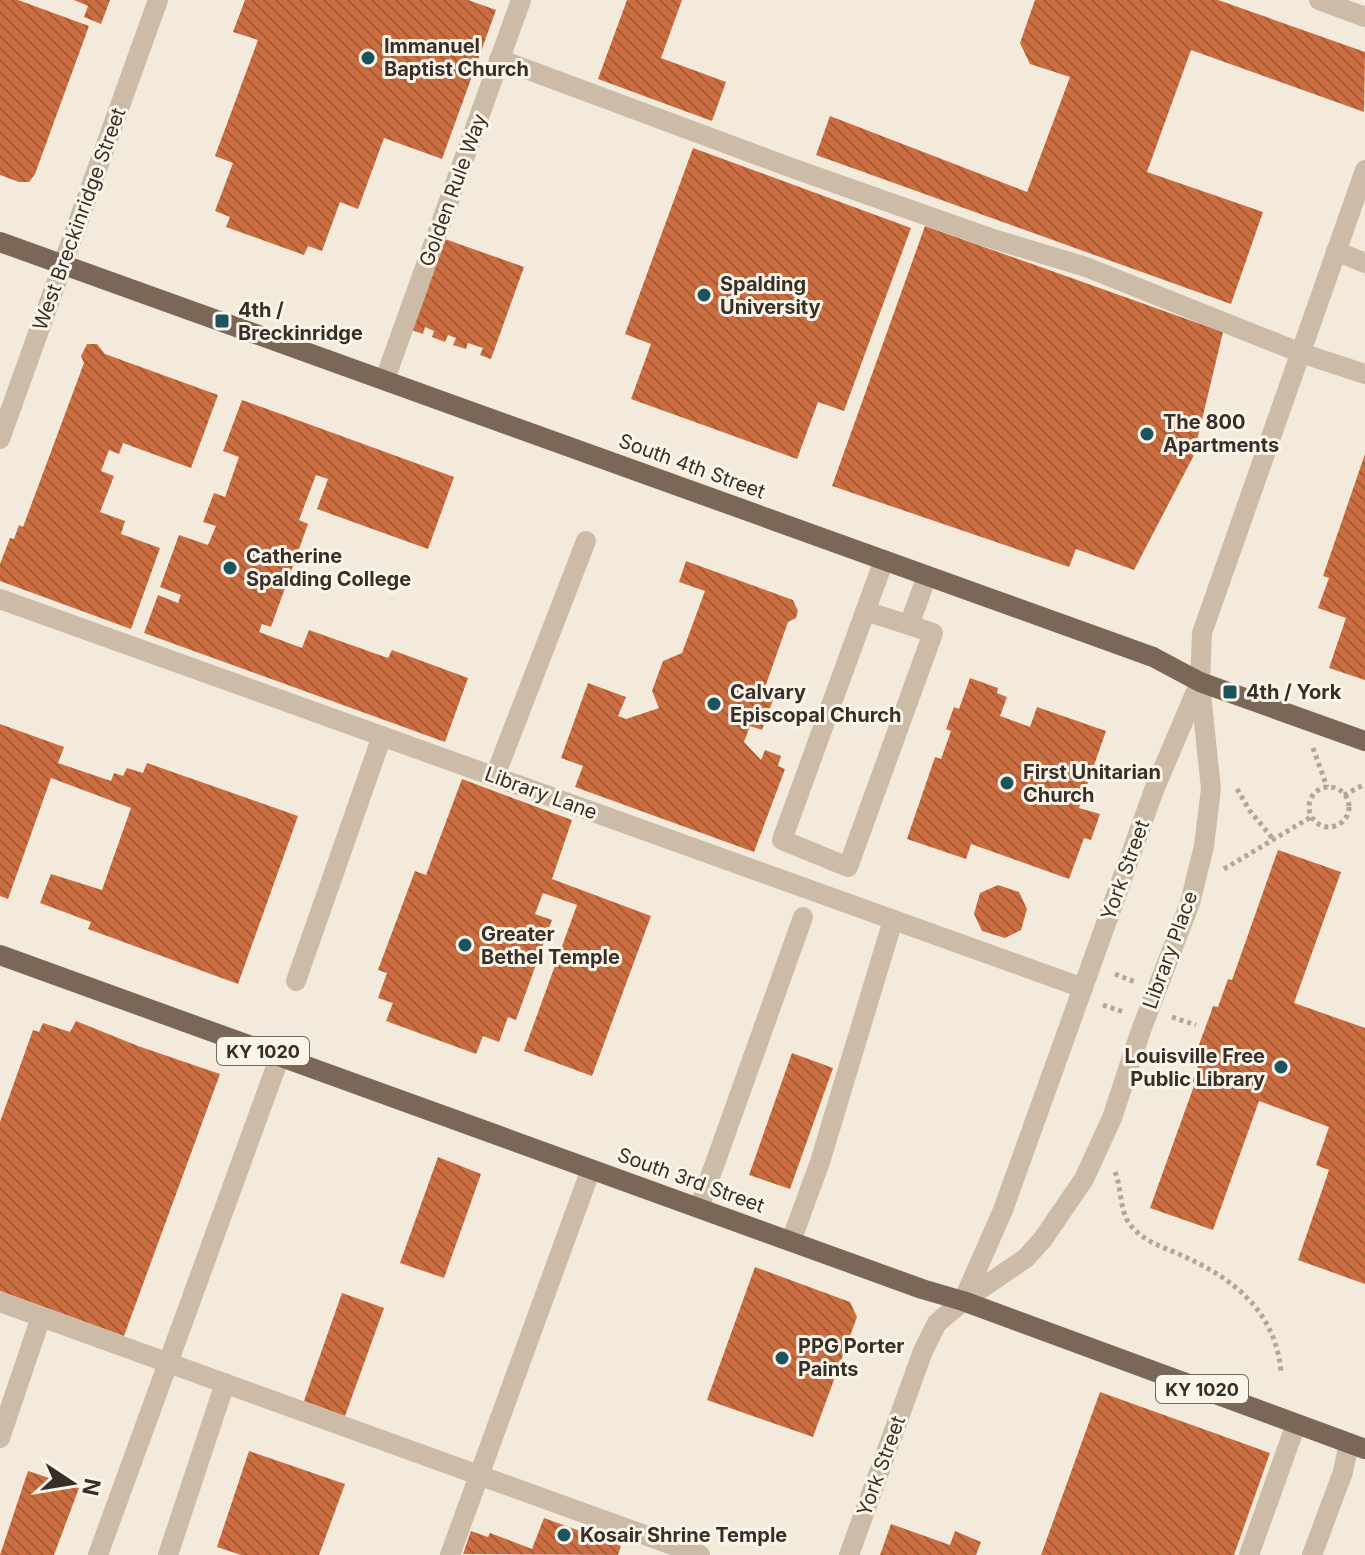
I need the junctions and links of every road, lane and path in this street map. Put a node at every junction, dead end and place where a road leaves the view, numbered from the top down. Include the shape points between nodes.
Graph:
1 (158, 0) edge
2 (521, 0) edge
3 (1319, 0) edge
4 (1363, 10) edge
5 (499, 59) junction
6 (1365, 170) edge
7 (0, 242) edge
8 (1336, 251) junction
9 (1365, 263) edge
10 (63, 265) junction
11 (1301, 353) junction
12 (1365, 374) edge
13 (385, 379) junction
14 (0, 439) edge
15 (586, 541) dead end
16 (884, 560) junction
17 (927, 576) junction
18 (0, 599) edge
19 (865, 611) junction
20 (909, 625) junction
21 (1200, 682) junction
22 (382, 736) junction
23 (1310, 740) dead end
24 (1365, 741) edge
25 (495, 776) junction
26 (1365, 784) edge
27 (1327, 787) junction
28 (1237, 789) dead end
29 (1344, 795) junction
30 (1311, 817) junction
31 (1273, 839) junction
32 (1223, 869) dead end
33 (803, 917) dead end
34 (893, 920) junction
35 (0, 955) edge
36 (296, 981) dead end
37 (1083, 988) junction
38 (1104, 1005) dead end
39 (1112, 1008) dead end
40 (1172, 1017) dead end
41 (1196, 1025) dead end
42 (280, 1056) junction
43 (1114, 1167) dead end
44 (591, 1169) junction
45 (699, 1208) junction
46 (791, 1241) junction
47 (963, 1301) junction
48 (0, 1302) edge
49 (41, 1317) junction
50 (170, 1363) junction
51 (1281, 1372) dead end
52 (225, 1383) junction
53 (1296, 1424) junction
54 (0, 1438) edge
55 (1357, 1446) edge
56 (480, 1475) junction
57 (98, 1555) edge
58 (168, 1555) edge
59 (450, 1555) edge
60 (700, 1555) edge
61 (849, 1555) edge
62 (1249, 1555) edge
63 (1312, 1555) edge

1 - 10 street, West Breckinridge Street
2 - 5 street, Golden Rule Way
3 - 4 street
5 - 11 street via 792,168 1086,267
5 - 13 street, Golden Rule Way
6 - 8 street, York Street
7 - 10 main road, South 4th Street
8 - 9 street
8 - 11 street, York Street
10 - 13 main road, South 4th Street
10 - 14 street, West Breckinridge Street
11 - 12 street
11 - 21 street, York Street via 1202,633
13 - 16 main road, South 4th Street
15 - 25 street
16 - 17 main road, South 4th Street
16 - 19 street
17 - 20 street
17 - 21 main road, South 4th Street via 1153,657
18 - 22 street, Library Lane
19 - 20 street
19 - 20 street via 782,840 848,867 933,633
21 - 24 main road, South 4th Street
21 - 37 street, York Street via 1154,790
21 - 47 street, Library Place via 1211,789 1204,846 1190,903 1112,1118 1084,1179 1043,1239 1026,1258
22 - 25 street, Library Lane
22 - 36 street
23 - 27 path
25 - 34 street, Library Lane
26 - 29 path
27 - 29 path
27 - 30 path via 1310,802
28 - 31 path
29 - 30 path via 1349,810 1340,825 1324,827
30 - 31 path
31 - 32 path
33 - 45 street
34 - 37 street, Library Lane
34 - 46 street
35 - 42 main road, South 3rd Street / KY 1020
37 - 47 street, York Street via 1003,1210
38 - 39 path
40 - 41 path
42 - 44 main road, South 3rd Street / KY 1020
42 - 50 street
43 - 51 path via 1132,1228 1241,1292 1266,1319 1279,1349
44 - 45 main road, South 3rd Street / KY 1020
44 - 56 street
45 - 46 main road, South 3rd Street / KY 1020
46 - 47 main road, South 3rd Street / KY 1020
47 - 53 main road, South 3rd Street / KY 1020
47 - 61 street, York Street via 937,1323 923,1351
48 - 49 street
49 - 50 street
49 - 54 street
50 - 52 street
50 - 57 street
52 - 56 street
52 - 58 street
53 - 55 main road, South 3rd Street / KY 1020
53 - 62 street
55 - 63 street
56 - 59 street
56 - 60 street

